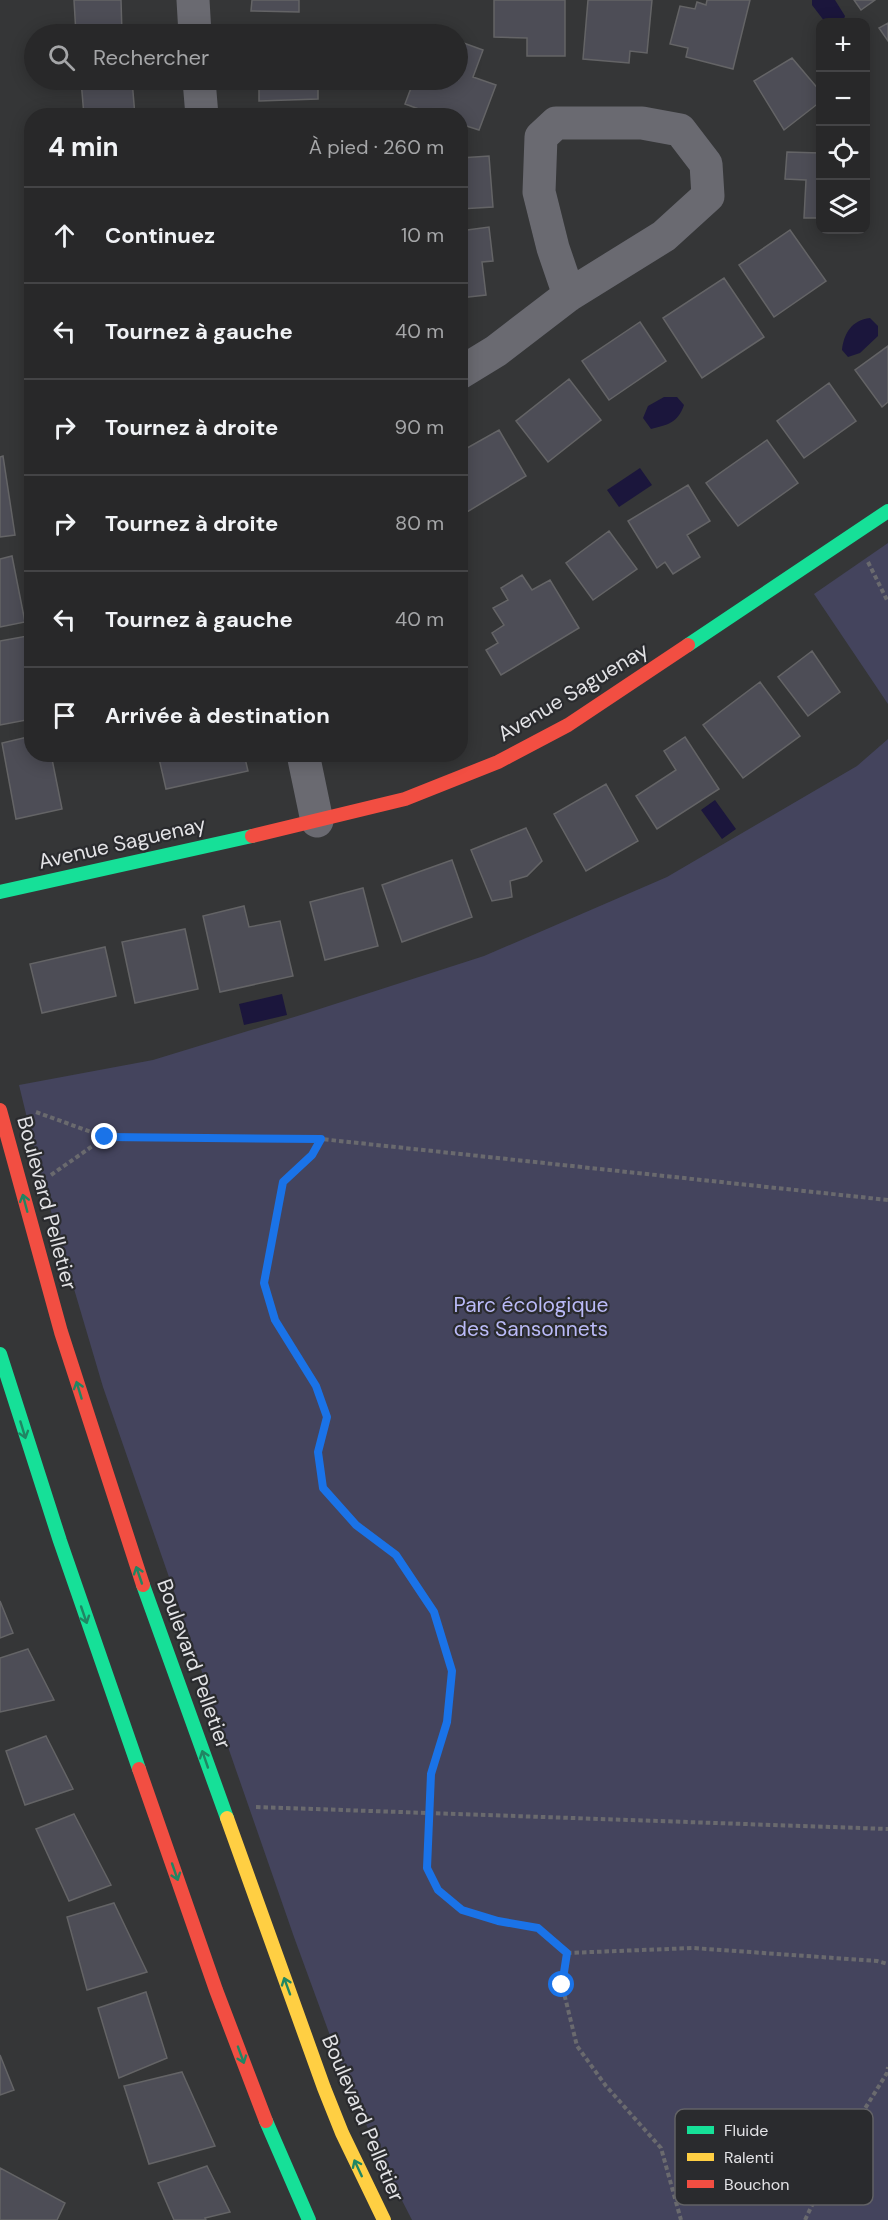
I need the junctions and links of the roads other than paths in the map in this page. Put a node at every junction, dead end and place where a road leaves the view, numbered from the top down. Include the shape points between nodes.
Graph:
1 (193, 0) edge
2 (194, 24) edge
3 (200, 90) edge
4 (201, 108) edge
5 (569, 295) junction
6 (468, 368) edge
7 (888, 510) edge
8 (305, 762) edge
9 (318, 821) junction
10 (0, 892) edge
11 (0, 1110) edge
12 (0, 1354) edge
13 (309, 2220) edge
14 (384, 2220) edge

1 - 2 street
3 - 4 street
5 - 5 street via 664,236 708,196 706,164 680,130 642,123 556,123 541,137 539,192
5 - 6 street
7 - 9 street, Avenue Saguenay via 568,725 498,762 405,799
8 - 9 street
9 - 10 street, Avenue Saguenay
14 -> 11 street, Boulevard Pelletier via 324,2088 138,1571 61,1332
12 -> 13 street via 90,1630 198,1936 261,2110

